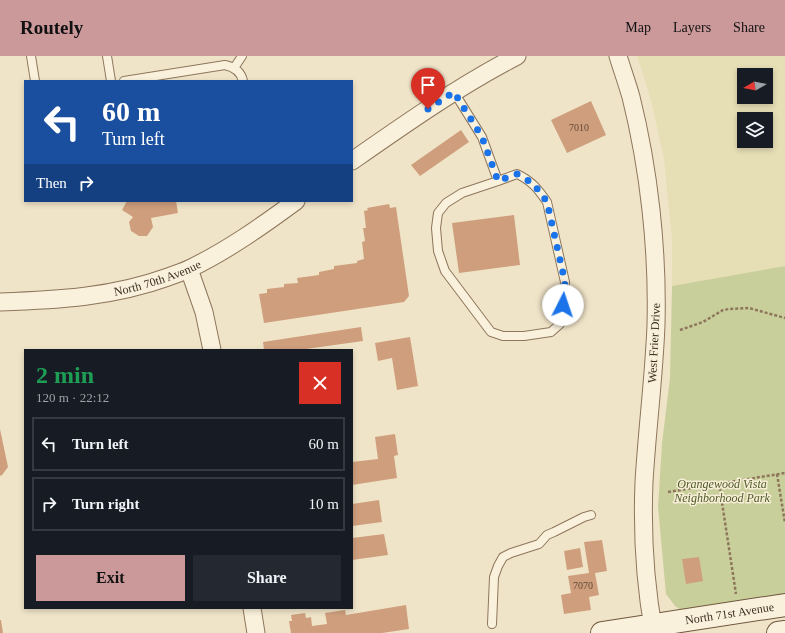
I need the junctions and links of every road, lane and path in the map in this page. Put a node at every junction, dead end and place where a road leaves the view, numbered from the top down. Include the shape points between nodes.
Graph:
1 (31, 56) edge
2 (107, 56) edge
3 (242, 56) edge
4 (517, 56) edge
5 (618, 56) edge
6 (234, 68) junction
7 (35, 80) edge
8 (111, 80) edge
9 (130, 80) edge
10 (243, 80) edge
11 (454, 92) junction
12 (353, 160) edge
13 (498, 181) junction
14 (295, 202) edge
15 (189, 269) junction
16 (0, 302) edge
17 (785, 318) edge
18 (680, 330) dead end
19 (212, 349) edge
20 (785, 473) edge
21 (777, 474) junction
22 (719, 483) junction
23 (668, 492) dead end
24 (591, 515) dead end
25 (785, 521) edge
26 (736, 594) dead end
27 (785, 605) edge
28 (252, 609) edge
29 (492, 624) dead end
30 (654, 629) edge
31 (785, 632) edge
32 (256, 633) edge
33 (602, 633) edge
34 (778, 633) edge

1 - 7 lane
2 - 8 lane
3 - 6 lane
4 - 11 street
5 - 30 street, West Frier Drive via 631,96 642,145 654,243 656,325 644,482 644,514 646,563
6 - 9 lane via 225,65
6 - 10 lane
11 - 12 street
11 - 13 lane via 482,137
13 - 13 lane via 462,193 446,203 438,213 438,251 445,271 491,332 503,336 551,332 560,324 562,317 565,282 547,202 528,179 517,174
14 - 15 street, North 70th Avenue via 248,236
15 - 16 street, North 70th Avenue via 136,288 108,294
15 - 19 street via 204,312
17 - 18 path via 749,308 729,308 703,322
20 - 21 path
21 - 22 path
21 - 25 path
22 - 23 path
22 - 26 path
24 - 29 lane via 547,535 540,544 503,557 494,577
27 - 30 street, North 71st Avenue
28 - 32 street
30 - 33 street, North 71st Avenue
31 - 34 street

